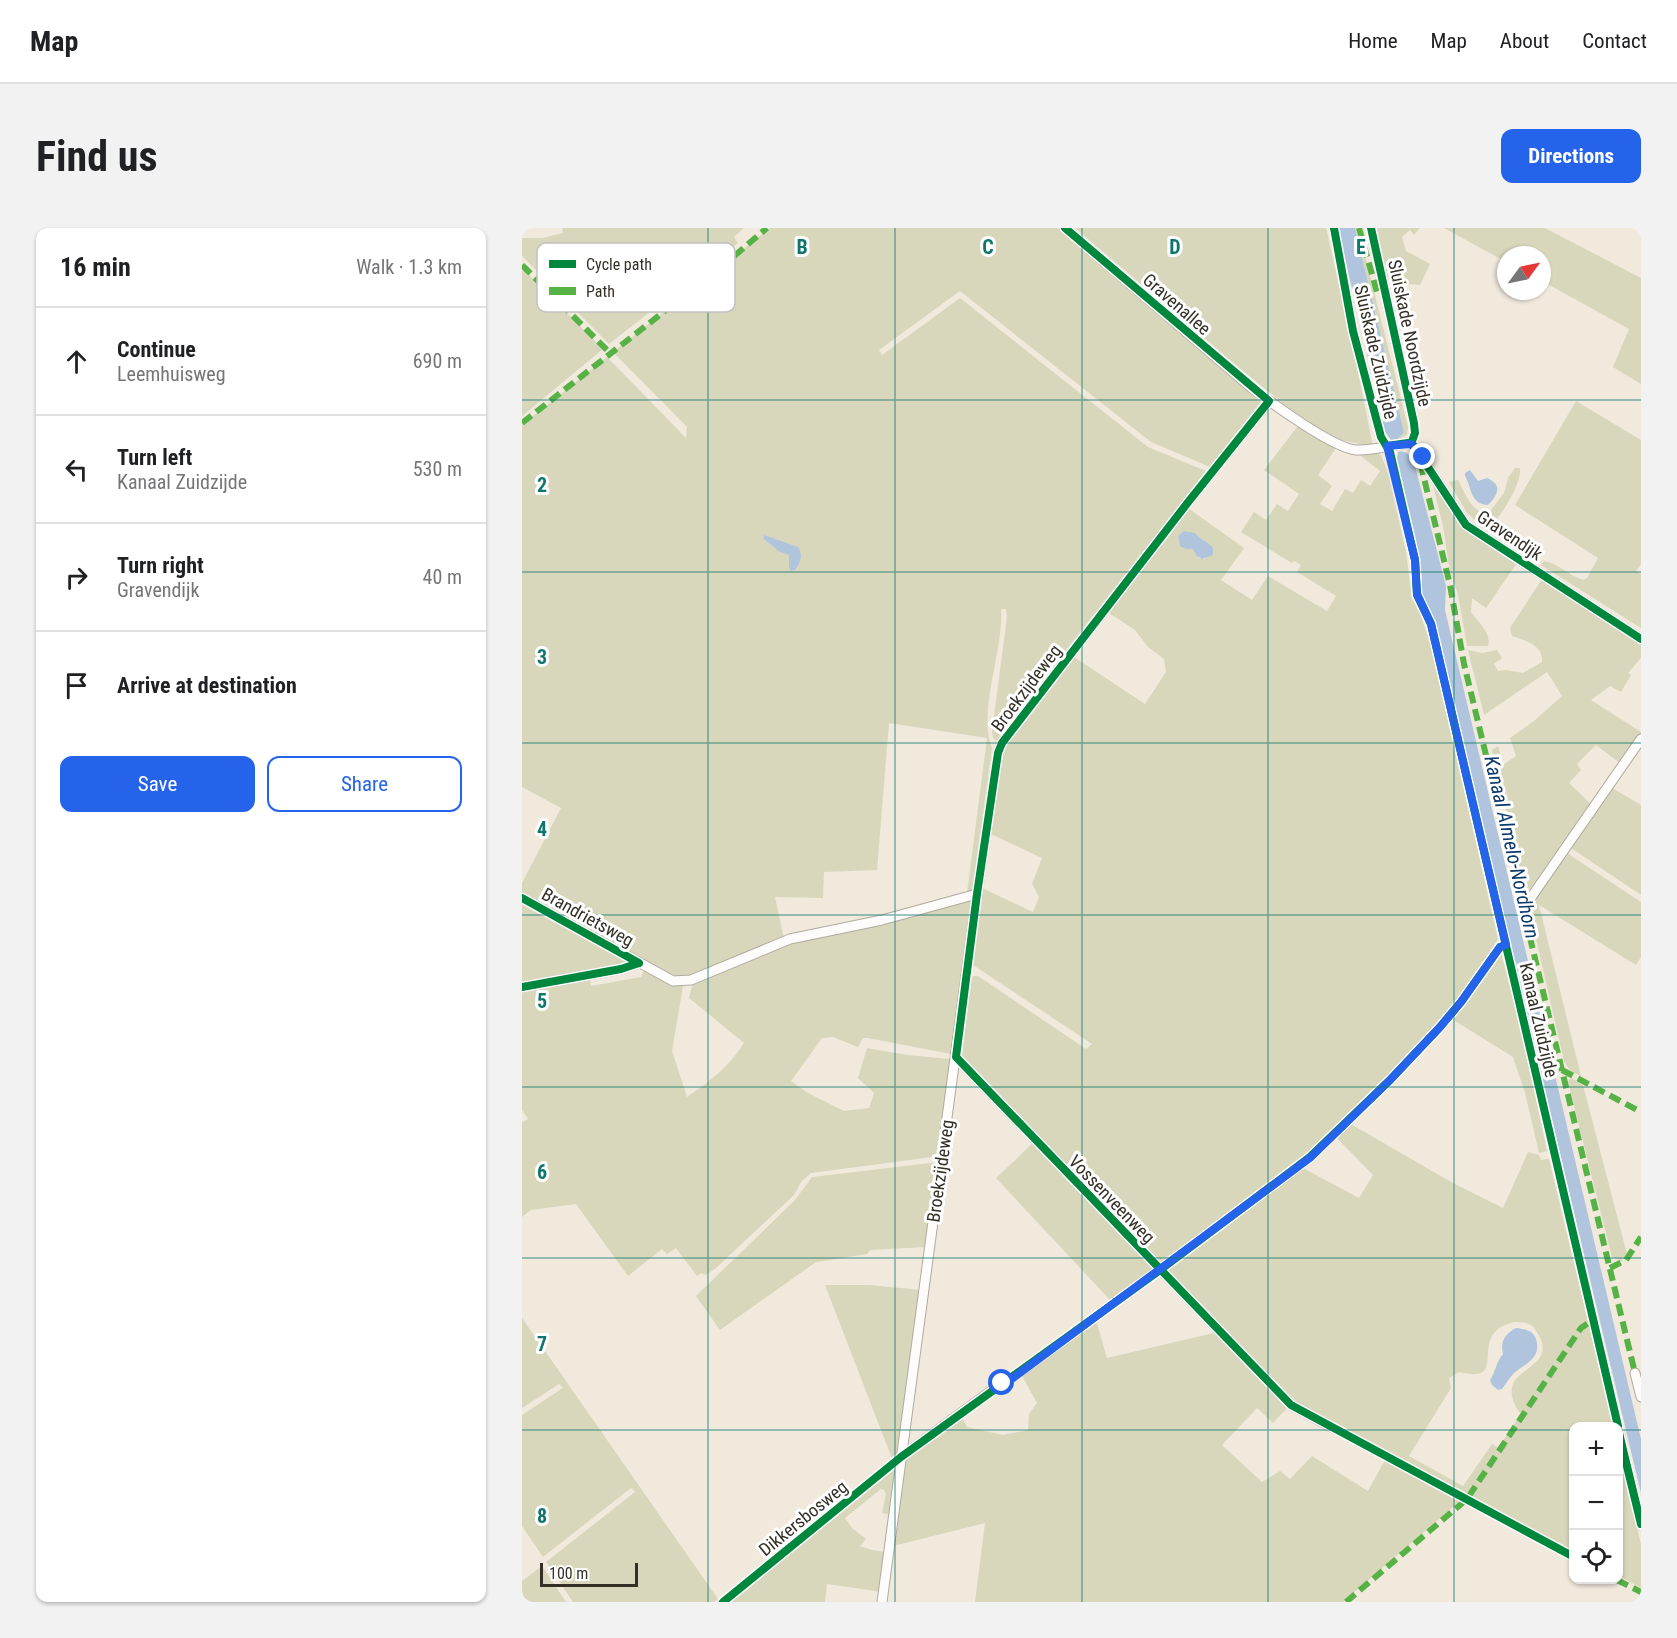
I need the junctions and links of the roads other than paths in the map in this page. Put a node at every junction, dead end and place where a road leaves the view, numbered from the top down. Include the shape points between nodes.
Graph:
1 (1065, 228) edge
2 (1269, 401) junction
3 (1641, 639) edge
4 (1641, 739) edge
5 (977, 894) junction
6 (522, 898) edge
7 (1523, 909) dead end
8 (639, 963) junction
9 (522, 987) edge
10 (956, 1057) junction
11 (1635, 1373) dead end
12 (1002, 1383) dead end
13 (1641, 1397) edge
14 (1331, 1427) dead end
15 (902, 1457) junction
16 (882, 1602) edge

1 - 2 street, Gravenallee
2 - 3 street, Gravendijk via 1344,447 1359,450 1408,443 1414,446 1466,525
2 - 5 street, Broekzijdeweg via 1002,743
4 - 7 street
5 - 8 street, Brandrietsweg via 882,921 790,939 691,980 673,981
5 - 10 street, Broekzijdeweg
6 - 8 street, Brandrietsweg
8 - 9 street
10 - 14 street, Vossenveenweg via 1292,1405
10 - 15 street, Broekzijdeweg
11 - 13 street
12 - 15 street
15 - 16 street, Broekzijdeweg

